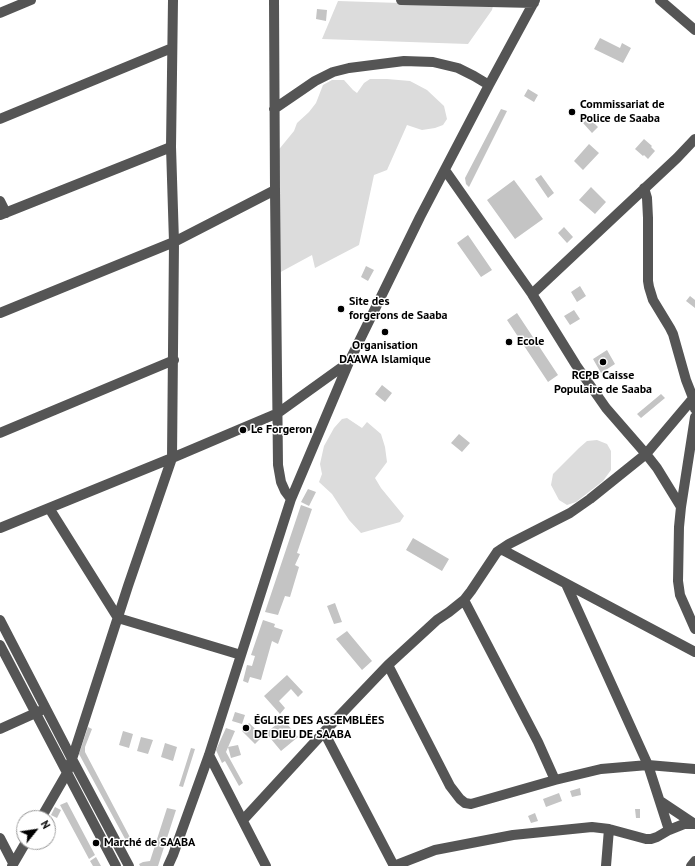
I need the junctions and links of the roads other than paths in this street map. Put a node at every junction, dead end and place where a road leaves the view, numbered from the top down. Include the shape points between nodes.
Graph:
1 (31, 0) edge
2 (173, 0) edge
3 (274, 0) edge
4 (401, 0) edge
5 (660, 0) edge
6 (534, 2) edge
7 (0, 13) edge
8 (695, 30) edge
9 (172, 48) junction
10 (489, 85) junction
11 (274, 109) junction
12 (0, 119) edge
13 (695, 139) edge
14 (171, 147) junction
15 (445, 170) junction
16 (644, 188) junction
17 (275, 190) junction
18 (0, 201) edge
19 (3, 214) edge
20 (174, 242) junction
21 (532, 294) junction
22 (0, 313) edge
23 (174, 360) junction
24 (349, 362) junction
25 (694, 397) edge
26 (695, 408) edge
27 (278, 413) junction
28 (695, 417) edge
29 (0, 434) edge
30 (646, 454) junction
31 (172, 458) junction
32 (291, 499) junction
33 (681, 507) junction
34 (49, 508) junction
35 (0, 528) edge
36 (501, 549) junction
37 (566, 584) junction
38 (464, 600) junction
39 (118, 618) junction
40 (0, 620) edge
41 (695, 629) edge
42 (0, 645) edge
43 (695, 652) edge
44 (241, 655) junction
45 (388, 665) junction
46 (46, 708) junction
47 (36, 713) junction
48 (0, 729) edge
49 (324, 732) junction
50 (209, 755) junction
51 (72, 760) junction
52 (648, 765) junction
53 (695, 769) edge
54 (67, 773) junction
55 (554, 780) junction
56 (660, 801) junction
57 (46, 810) edge
58 (243, 820) junction
59 (694, 824) edge
60 (609, 829) junction
61 (669, 830) junction
62 (0, 838) edge
63 (21, 850) edge
64 (695, 860) edge
65 (13, 865) edge
66 (116, 866) edge
67 (129, 866) edge
68 (168, 866) edge
69 (266, 866) edge
70 (394, 866) edge
71 (606, 866) edge
72 (691, 866) edge

1 - 7 street
2 - 9 street
3 - 11 street
4 - 6 street
5 - 8 street
6 - 10 street
9 - 12 street
9 - 14 street
10 - 11 street via 458,68 433,62 404,61 333,72
10 - 15 street
11 - 17 street
13 - 16 street
14 - 19 street
14 - 20 street
15 - 21 street
15 - 24 street
16 - 21 street
16 - 25 street via 647,198 649,287 653,300 673,334 686,380
17 - 20 street
17 - 27 street
18 - 19 street
20 - 22 street
20 - 23 street
21 - 30 street via 606,408
23 - 29 street
23 - 31 street
24 - 27 street
24 - 32 street
25 - 26 street
25 - 30 street
27 - 31 street
27 - 32 street via 278,465 281,482
28 - 33 street
30 - 33 street
30 - 36 street via 580,507
31 - 34 street
31 - 39 street
32 - 44 street
33 - 41 street via 678,581 680,595
34 - 35 street
34 - 39 street
36 - 37 street
36 - 38 street
37 - 43 street
37 - 52 street
38 - 45 street via 437,620
38 - 55 street via 538,742
39 - 44 street
39 - 51 street
40 - 46 street
42 - 47 street
44 - 50 street
45 - 49 street
45 - 55 street via 450,786 465,803 471,804
46 - 47 street
46 - 51 street
47 - 48 street
47 - 54 street
49 - 58 street
49 - 70 street
50 - 58 street
50 - 68 street
51 - 54 street
51 - 67 street
52 - 53 street
52 - 55 street via 601,769
52 - 56 street
54 - 57 street
54 - 66 street
56 - 59 street
56 - 61 street
58 - 69 street
59 - 61 street via 684,824
60 - 61 street via 646,839 657,837
60 - 70 street via 592,827 513,835 435,850
60 - 71 street
62 - 65 street
63 - 65 street
64 - 72 street

